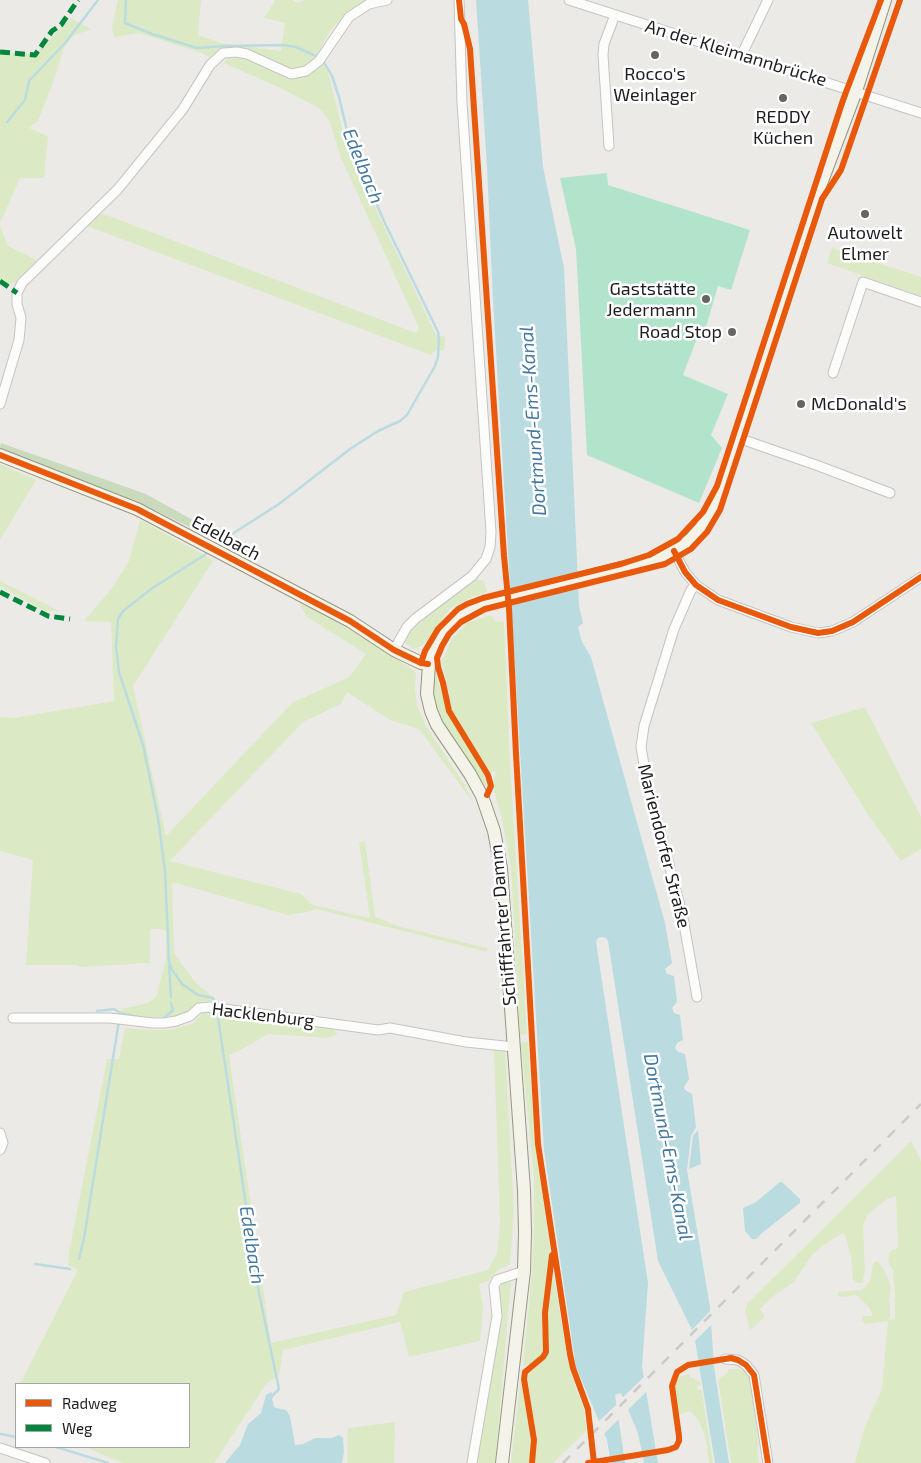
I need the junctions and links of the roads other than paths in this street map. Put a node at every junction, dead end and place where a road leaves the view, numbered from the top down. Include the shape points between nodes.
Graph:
1 (387, 0) edge
2 (459, 0) edge
3 (569, 0) edge
4 (768, 0) edge
5 (885, 0) edge
6 (615, 15) junction
7 (742, 54) junction
8 (856, 91) junction
9 (921, 112) edge
10 (609, 146) dead end
11 (921, 302) edge
12 (833, 373) dead end
13 (0, 404) edge
14 (738, 438) junction
15 (0, 455) edge
16 (890, 493) dead end
17 (674, 551) junction
18 (921, 577) edge
19 (696, 584) junction
20 (394, 650) junction
21 (429, 664) junction
22 (696, 997) dead end
23 (13, 1018) dead end
24 (514, 1047) junction
25 (0, 1133) edge
26 (0, 1150) edge
27 (524, 1271) junction
28 (725, 1359) dead end
29 (0, 1448) edge
30 (27, 1461) edge
31 (46, 1463) edge
32 (472, 1463) edge
33 (502, 1463) edge
34 (768, 1463) edge

1 - 13 street via 369,4 349,17 319,61 306,71 292,74 237,52 223,53 210,65 183,109 118,189 22,283 17,293 21,318 19,340
2 - 20 street via 462,103 490,547 486,559 472,576 415,619
3 - 6 street, An der Kleimannbrücke
4 - 7 street
5 - 8 main road, Schifffahrter Damm
6 - 7 street, An der Kleimannbrücke
6 - 10 street via 603,55
7 - 8 street, An der Kleimannbrücke
8 - 9 street, An der Kleimannbrücke
8 - 14 main road, Schifffahrter Damm via 819,189
11 - 12 street via 863,282
14 - 16 street
14 - 17 main road, Schifffahrter Damm via 712,511 690,540
15 - 20 main road, Edelbach via 137,508 350,621
17 - 19 street
17 - 21 main road, Schifffahrter Damm via 647,562 476,606 454,621 439,639
18 - 19 street via 853,622 824,633 803,630 737,608 718,600
19 - 22 street, Mariendorfer Straße via 674,629 644,726 641,747 647,782 682,914
20 - 21 main road, Edelbach
21 - 24 main road, Schifffahrter Damm via 427,694 434,719 482,796 494,831 501,868
23 - 24 street, Hacklenburg via 110,1018 164,1023 190,1016 199,1008 210,1007 378,1030 390,1028
24 - 27 main road, Schifffahrter Damm via 524,1204
25 - 26 street via 3,1143
27 - 32 street via 497,1280 494,1286 497,1316
27 - 33 main road, Schifffahrter Damm
28 - 34 street via 738,1360 754,1375
29 - 30 street
30 - 31 street

